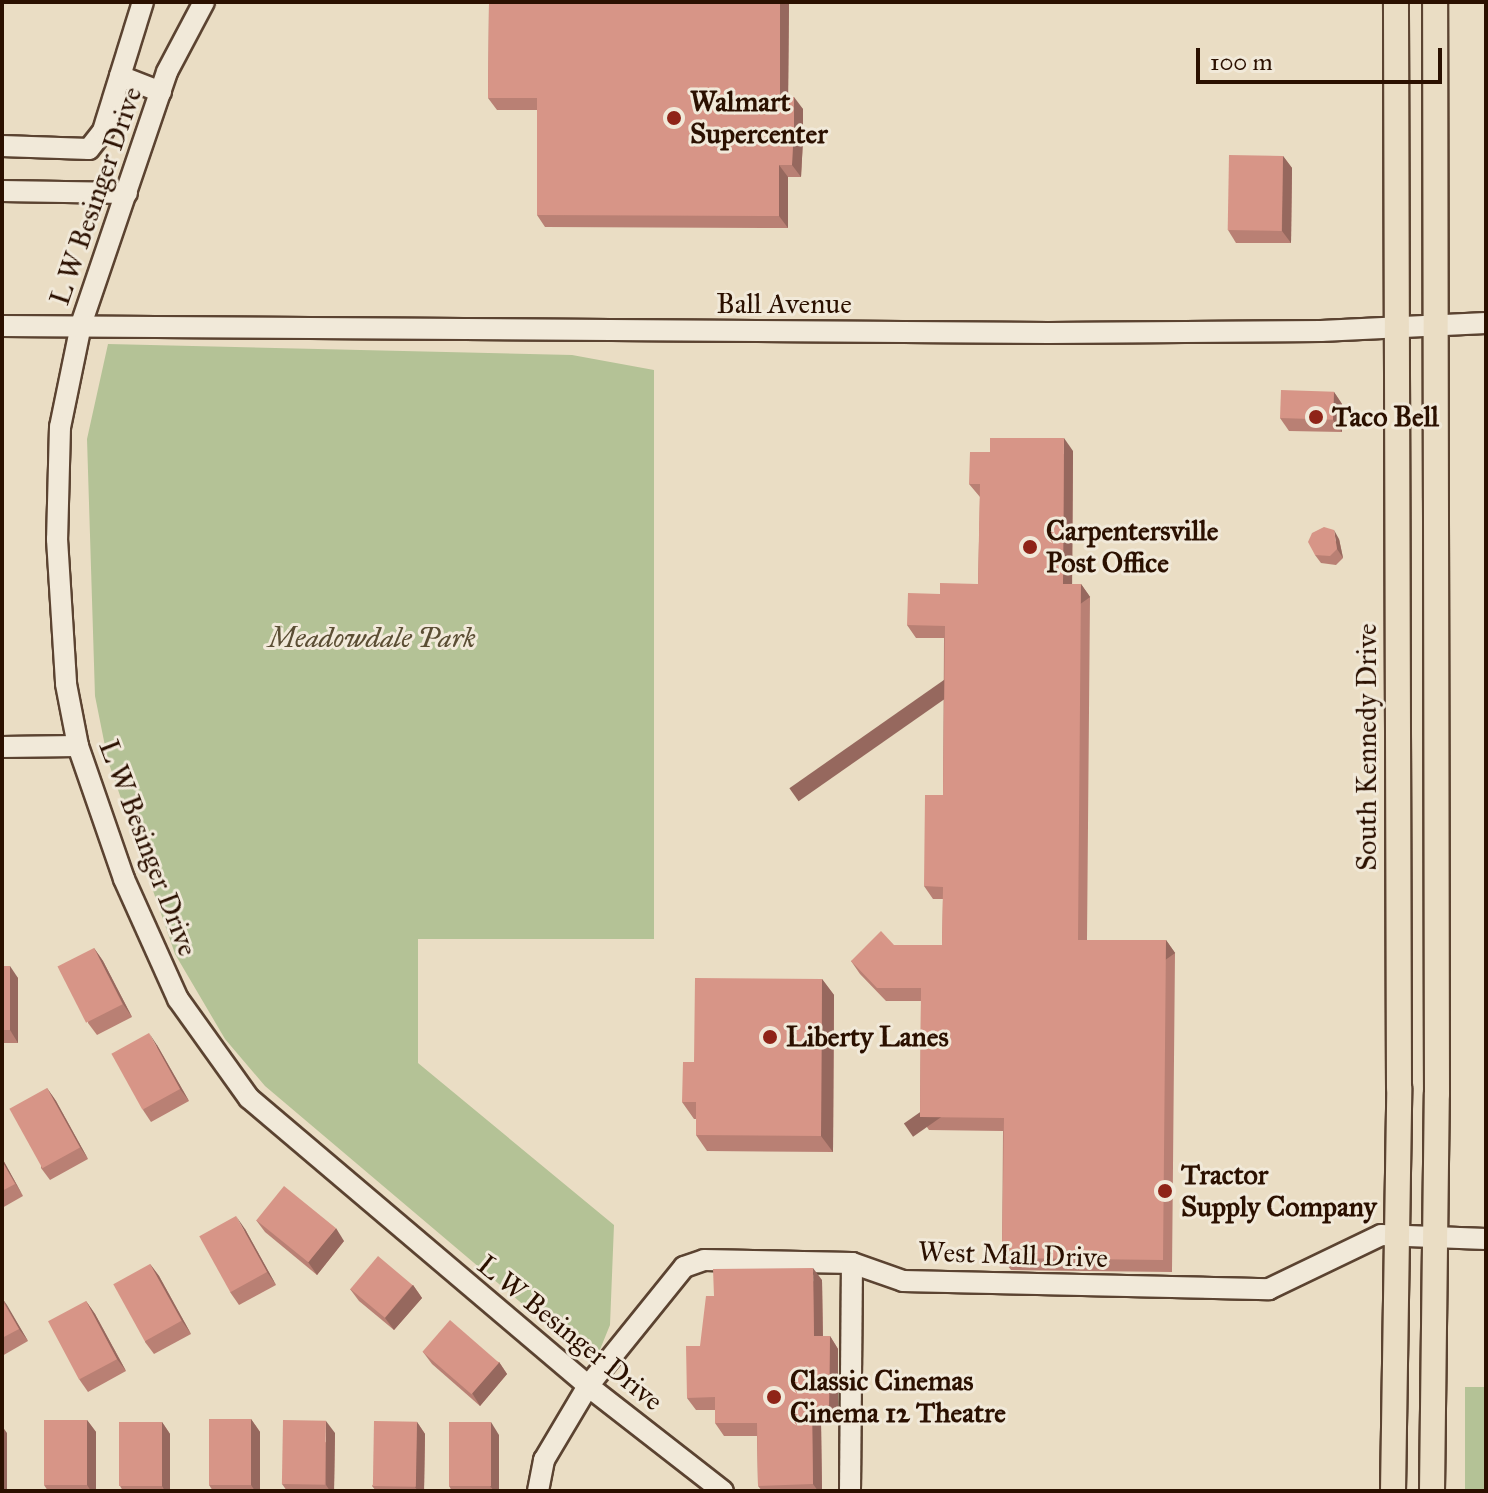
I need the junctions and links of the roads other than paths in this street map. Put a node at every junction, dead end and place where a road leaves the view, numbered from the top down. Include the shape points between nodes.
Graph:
1 (143, 2) edge
2 (204, 2) edge
3 (1396, 2) edge
4 (1435, 2) edge
5 (120, 76) junction
6 (161, 92) junction
7 (2, 146) edge
8 (2, 191) edge
9 (127, 193) junction
10 (1486, 323) edge
11 (1395, 324) junction
12 (1433, 324) junction
13 (81, 325) junction
14 (2, 326) edge
15 (78, 746) junction
16 (2, 747) edge
17 (1396, 1237) junction
18 (1436, 1239) junction
19 (1486, 1239) edge
20 (852, 1263) junction
21 (588, 1386) junction
22 (538, 1491) edge
23 (723, 1491) edge
24 (850, 1491) edge
25 (1393, 1491) edge
26 (1432, 1491) edge

1 - 5 street
2 - 6 street, L W Besinger Drive
3 - 11 main road, South Kennedy Drive
4 - 12 main road
5 - 6 street
5 - 7 street via 103,131 89,149
6 - 9 street, L W Besinger Drive
8 - 9 street
9 - 13 street, L W Besinger Drive
10 - 12 street, Ball Avenue
11 - 12 street, Ball Avenue
11 - 13 street, Ball Avenue via 1321,331 1063,333
11 - 17 main road, South Kennedy Drive
12 - 18 main road
13 - 14 street, Ball Avenue
13 - 15 street, L W Besinger Drive via 63,405 57,481 60,628
15 - 16 street
15 - 21 street, L W Besinger Drive via 142,928 178,999 228,1073 292,1139
17 - 18 street, West Mall Drive
17 - 20 street, West Mall Drive via 1358,1243 1305,1275 1269,1289 903,1281
17 - 25 main road, South Kennedy Drive
18 - 19 street, West Mall Drive
18 - 26 main road
20 - 21 street, West Mall Drive via 704,1260 684,1267
20 - 24 street
21 - 22 street, West Mall Drive via 544,1460
21 - 23 street, L W Besinger Drive

